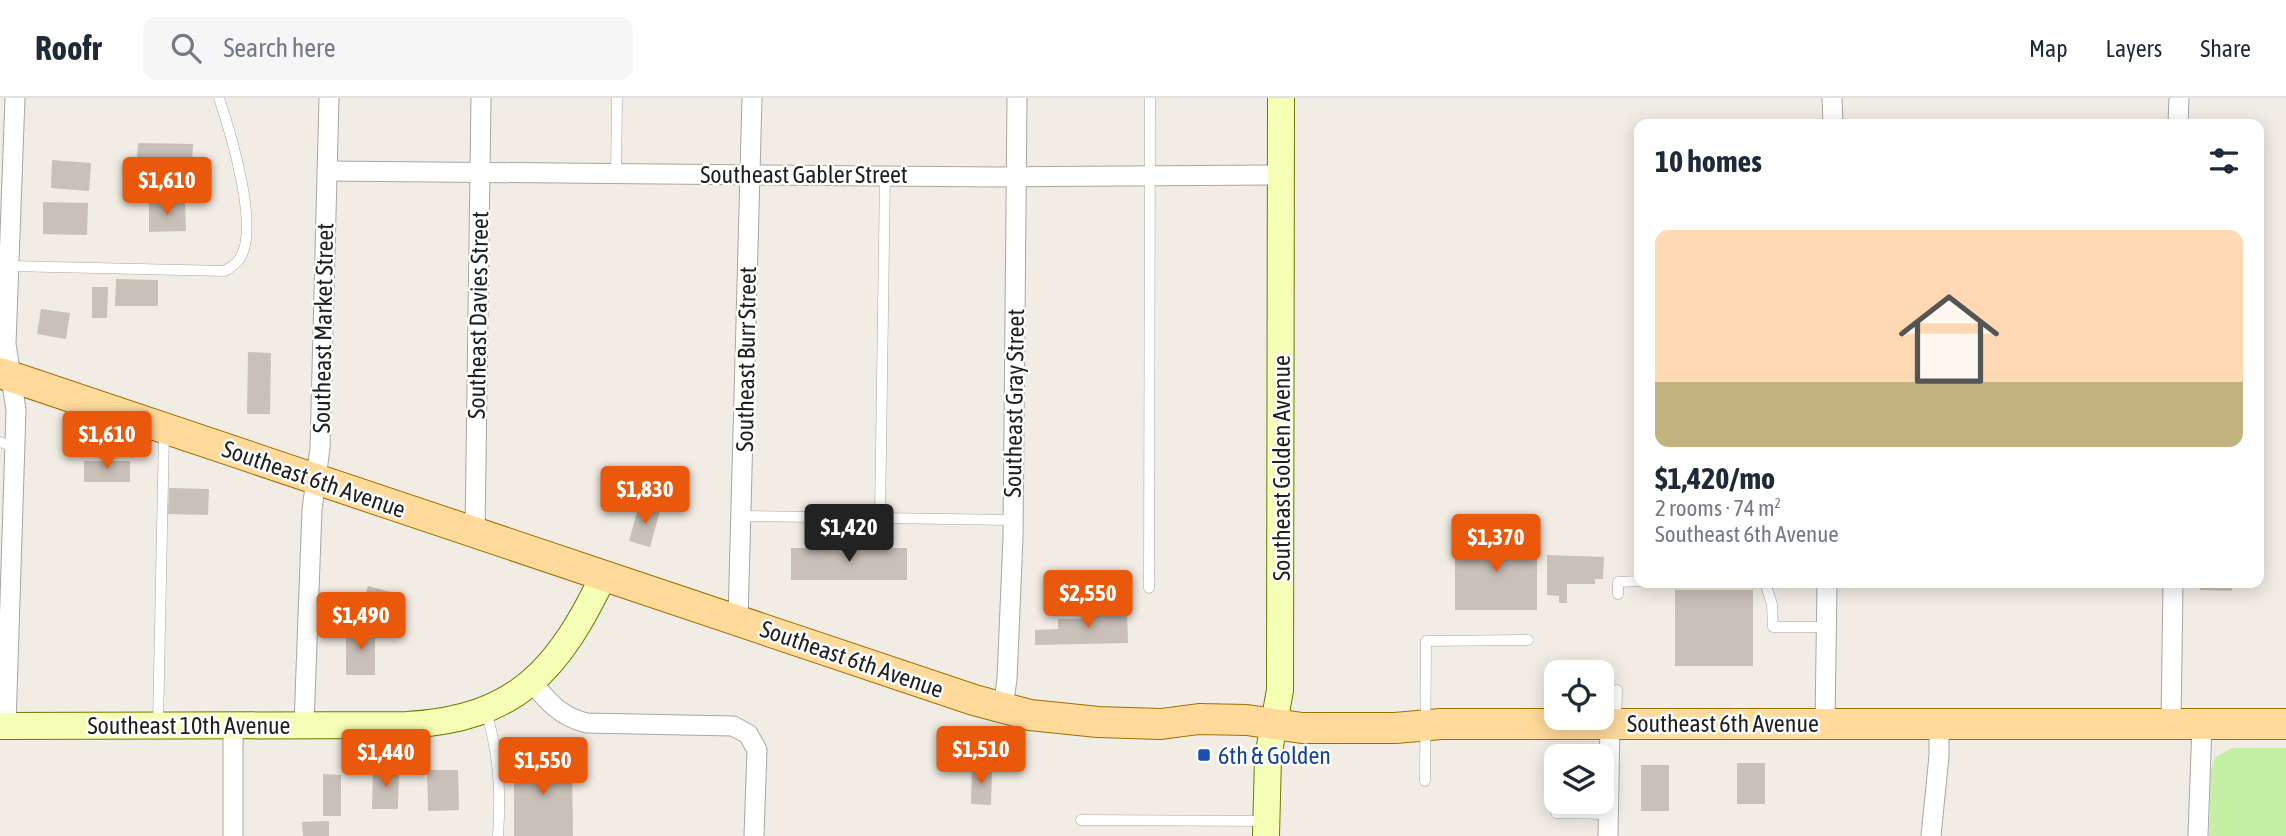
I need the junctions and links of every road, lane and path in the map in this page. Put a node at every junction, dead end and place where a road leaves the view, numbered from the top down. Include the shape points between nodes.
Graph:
1 (15, 98) edge
2 (219, 98) edge
3 (329, 98) edge
4 (481, 98) edge
5 (617, 98) edge
6 (752, 98) edge
7 (1017, 98) edge
8 (1150, 98) edge
9 (1281, 98) edge
10 (1832, 98) edge
11 (2179, 98) edge
12 (1833, 119) edge
13 (2178, 119) edge
14 (7, 165) edge
15 (327, 171) junction
16 (751, 173) junction
17 (479, 174) junction
18 (616, 174) junction
19 (884, 174) junction
20 (1151, 175) junction
21 (1281, 175) junction
22 (1017, 177) junction
23 (9, 266) junction
24 (6, 375) edge
25 (164, 428) junction
26 (7, 445) edge
27 (316, 480) junction
28 (743, 516) junction
29 (880, 517) junction
30 (1013, 520) junction
31 (475, 533) junction
32 (604, 575) junction
33 (1634, 581) edge
34 (1149, 588) dead end
35 (1767, 588) edge
36 (1827, 588) edge
37 (2173, 588) edge
38 (1618, 594) dead end
39 (738, 620) junction
40 (1826, 627) junction
41 (1528, 640) dead end
42 (4, 656) edge
43 (532, 682) junction
44 (1617, 690) dead end
45 (1003, 708) junction
46 (486, 710) junction
47 (1614, 715) edge
48 (1614, 723) edge
49 (1825, 723) junction
50 (2171, 723) junction
51 (304, 724) junction
52 (1274, 724) junction
53 (1544, 724) edge
54 (1939, 724) junction
55 (2202, 724) junction
56 (2286, 724) edge
57 (158, 725) junction
58 (1425, 725) junction
59 (3, 726) edge
60 (233, 726) junction
61 (1425, 781) dead end
62 (1609, 814) edge
63 (1081, 820) dead end
64 (1266, 828) edge
65 (233, 836) edge
66 (498, 836) edge
67 (754, 836) edge
68 (1608, 836) edge
69 (1931, 836) edge
70 (2198, 836) edge

1 - 14 street
2 - 23 lane via 247,214 246,243 239,261 225,271
3 - 15 street, Southeast Market Street
4 - 17 street, Southeast Davies Street
5 - 18 lane
6 - 16 street, Southeast Burr Street
7 - 22 street, Southeast Gray Street
8 - 20 lane
9 - 21 street, Southeast Golden Avenue
10 - 12 street
11 - 13 street
14 - 23 street
15 - 17 street, Southeast Gabler Street
15 - 27 street, Southeast Market Street
16 - 18 street, Southeast Gabler Street
16 - 19 street, Southeast Gabler Street
16 - 28 street, Southeast Burr Street
17 - 18 street, Southeast Gabler Street
17 - 31 street, Southeast Davies Street
19 - 22 street, Southeast Gabler Street
19 - 29 lane
20 - 21 street, Southeast Gabler Street
20 - 22 street, Southeast Gabler Street
20 - 34 lane
21 - 52 street, Southeast Golden Avenue via 1280,690
22 - 30 street, Southeast Gray Street
23 - 24 street
24 - 25 main road, Southeast 6th Avenue
24 - 26 street via 16,410
25 - 27 main road, Southeast 6th Avenue
25 - 57 lane
26 - 42 street
27 - 31 main road, Southeast 6th Avenue
27 - 51 street, Southeast Market Street
28 - 29 lane
28 - 39 street, Southeast Burr Street
29 - 30 lane
30 - 45 street, Southeast Gray Street
31 - 32 main road, Southeast 6th Avenue
32 - 39 main road, Southeast 6th Avenue
32 - 43 street, Southeast 10th Avenue via 574,632
33 - 38 lane via 1618,582
35 - 40 lane via 1773,627
36 - 40 street
37 - 50 street
39 - 45 main road, Southeast 6th Avenue
40 - 49 street
41 - 58 lane via 1426,641
42 - 59 street
43 - 46 street, Southeast 10th Avenue
43 - 67 street via 550,704 587,723 733,726 748,734 757,751
44 - 47 lane
45 - 52 main road, Southeast 6th Avenue via 1065,721 1161,724 1199,719
46 - 51 street, Southeast 10th Avenue via 456,721 429,724
46 - 66 lane via 501,792
48 - 49 main road, Southeast 6th Avenue
49 - 54 main road, Southeast 6th Avenue
50 - 54 main road, Southeast 6th Avenue
50 - 55 main road, Southeast 6th Avenue
51 - 60 street, Southeast 10th Avenue
52 - 58 main road, Southeast 6th Avenue via 1302,729
52 - 64 street, Southeast Golden Avenue
53 - 58 main road, Southeast 6th Avenue
54 - 69 street
55 - 56 main road, Southeast 6th Avenue
55 - 70 street
57 - 59 street, Southeast 10th Avenue
57 - 60 street, Southeast 10th Avenue
58 - 61 lane
60 - 65 street
62 - 68 street
63 - 64 lane

